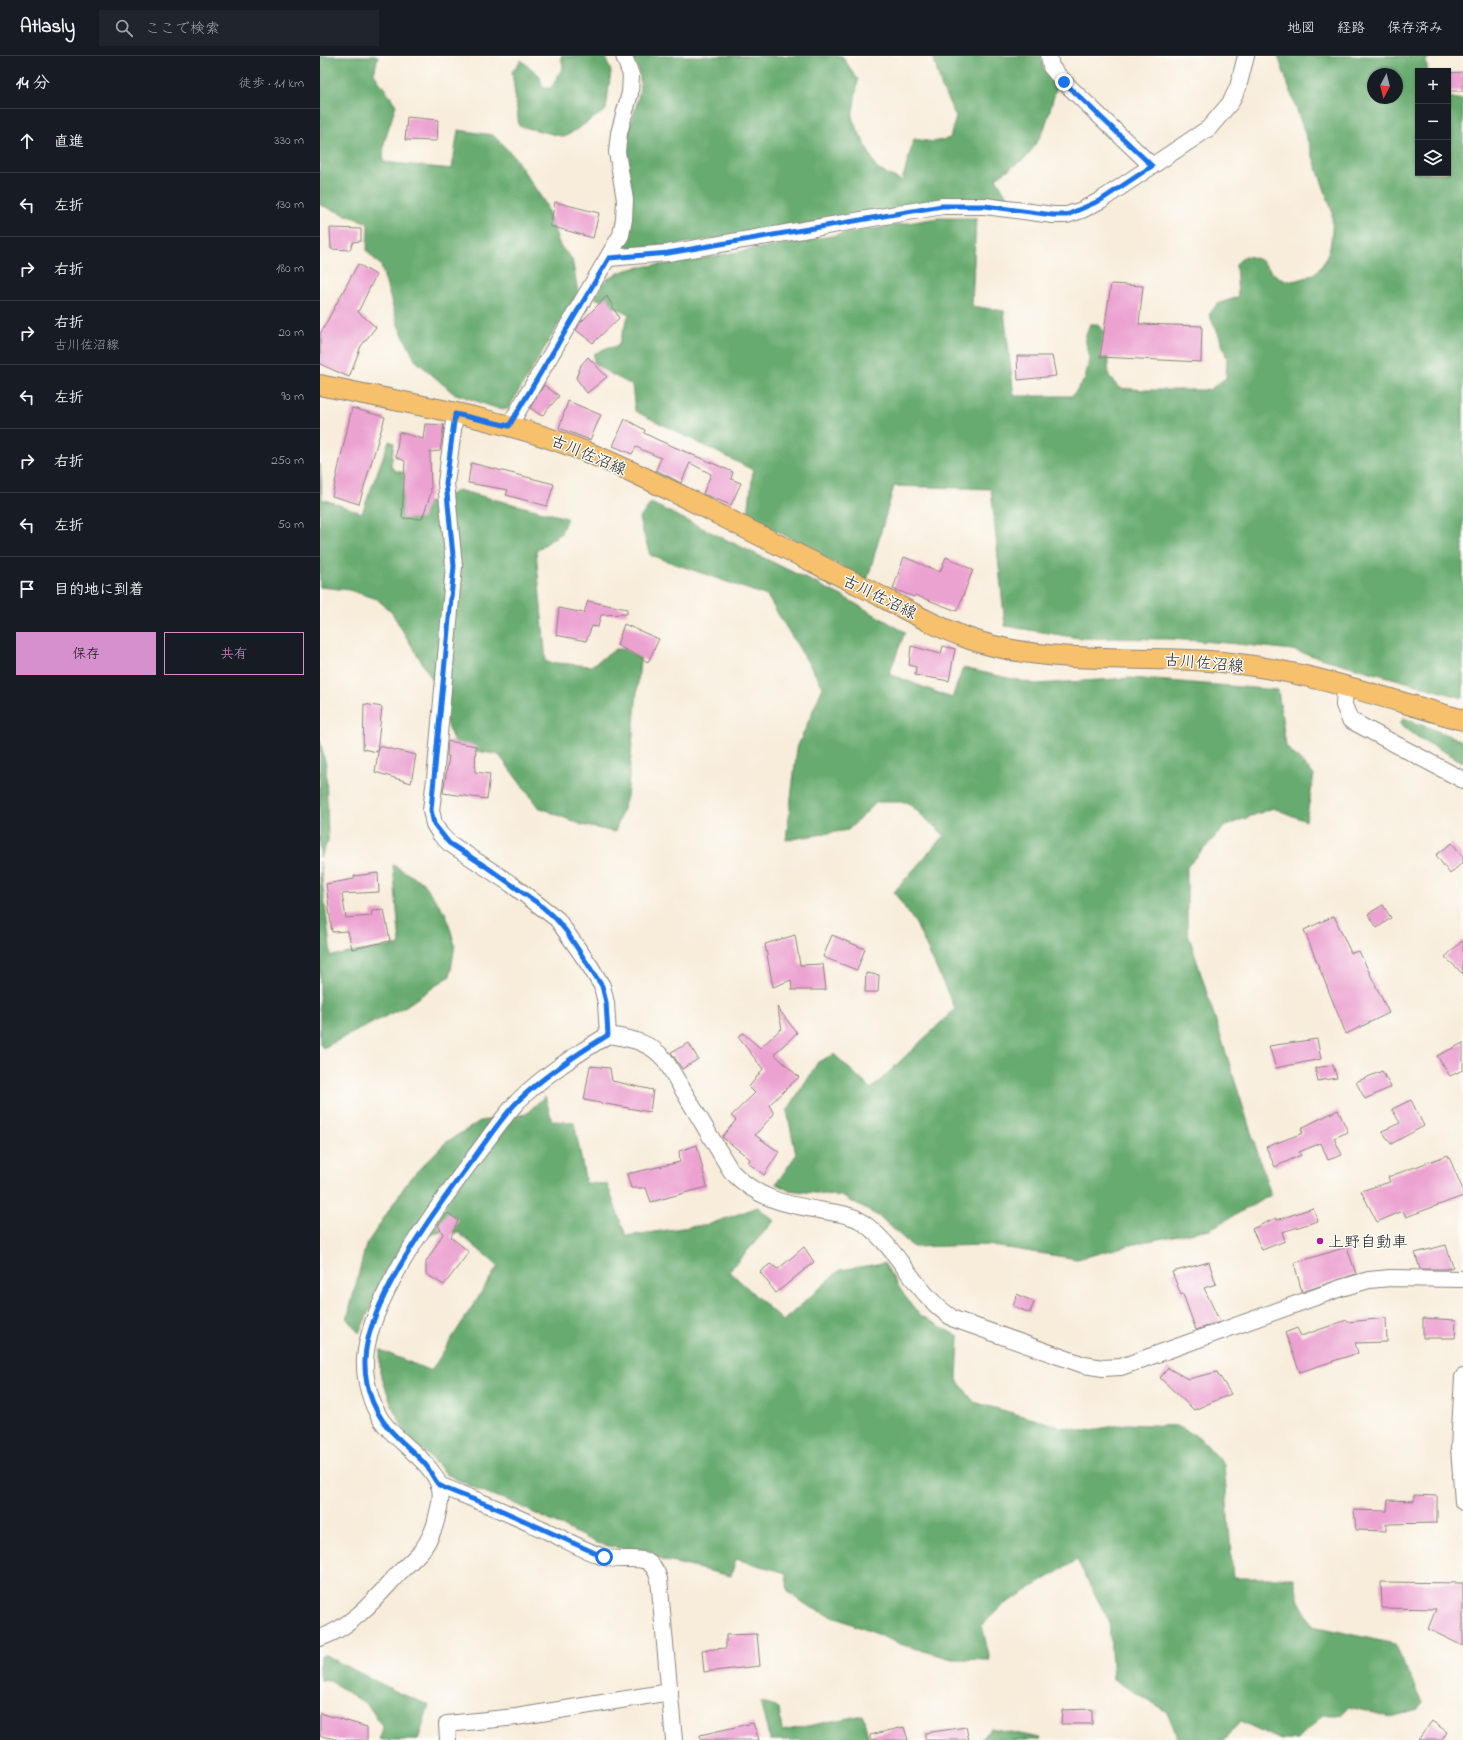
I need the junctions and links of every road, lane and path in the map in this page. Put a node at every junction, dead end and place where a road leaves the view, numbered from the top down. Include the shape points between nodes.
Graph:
1 (624, 56) edge
2 (1048, 56) edge
3 (1246, 56) edge
4 (1152, 166) junction
5 (609, 258) junction
6 (320, 385) edge
7 (455, 414) junction
8 (509, 426) junction
9 (1345, 686) junction
10 (1463, 720) edge
11 (1463, 780) edge
12 (608, 1035) junction
13 (1463, 1279) edge
14 (1463, 1377) edge
15 (439, 1485) junction
16 (1463, 1502) edge
17 (320, 1638) edge
18 (670, 1692) junction
19 (448, 1740) edge
20 (674, 1740) edge

1 - 5 street via 631,75 630,93 618,133 617,152 625,200 624,219 621,235
2 - 4 street via 1051,67 1064,82
3 - 4 street via 1238,87 1221,115 1209,128
4 - 5 street via 1101,200 1067,215 1047,215 985,206 942,206 668,253
5 - 8 street
6 - 7 main road, 古川佐沼線
7 - 8 main road, 古川佐沼線
7 - 12 street via 446,483 454,566 431,810 434,824 449,843 539,904 566,931 602,986 606,1002
8 - 9 main road, 古川佐沼線 via 537,433 629,471 970,639 1046,655 1226,662 1288,672
9 - 10 main road, 古川佐沼線
9 - 11 street via 1344,705 1350,720
12 - 13 street via 644,1043 657,1050 731,1171 755,1192 777,1202 844,1214 857,1219 879,1236 928,1299 940,1310 954,1318 1084,1365 1121,1367 1340,1288 1369,1280
12 - 15 street via 535,1086 516,1103 433,1214 389,1287 375,1317 365,1360 374,1405 395,1436 424,1463
14 - 16 street via 1458,1448
15 - 17 street via 440,1502 437,1518 422,1550 362,1612 344,1626
15 - 18 street via 604,1557 650,1562 656,1569 659,1579
18 - 19 street via 516,1717 448,1724
18 - 20 street

